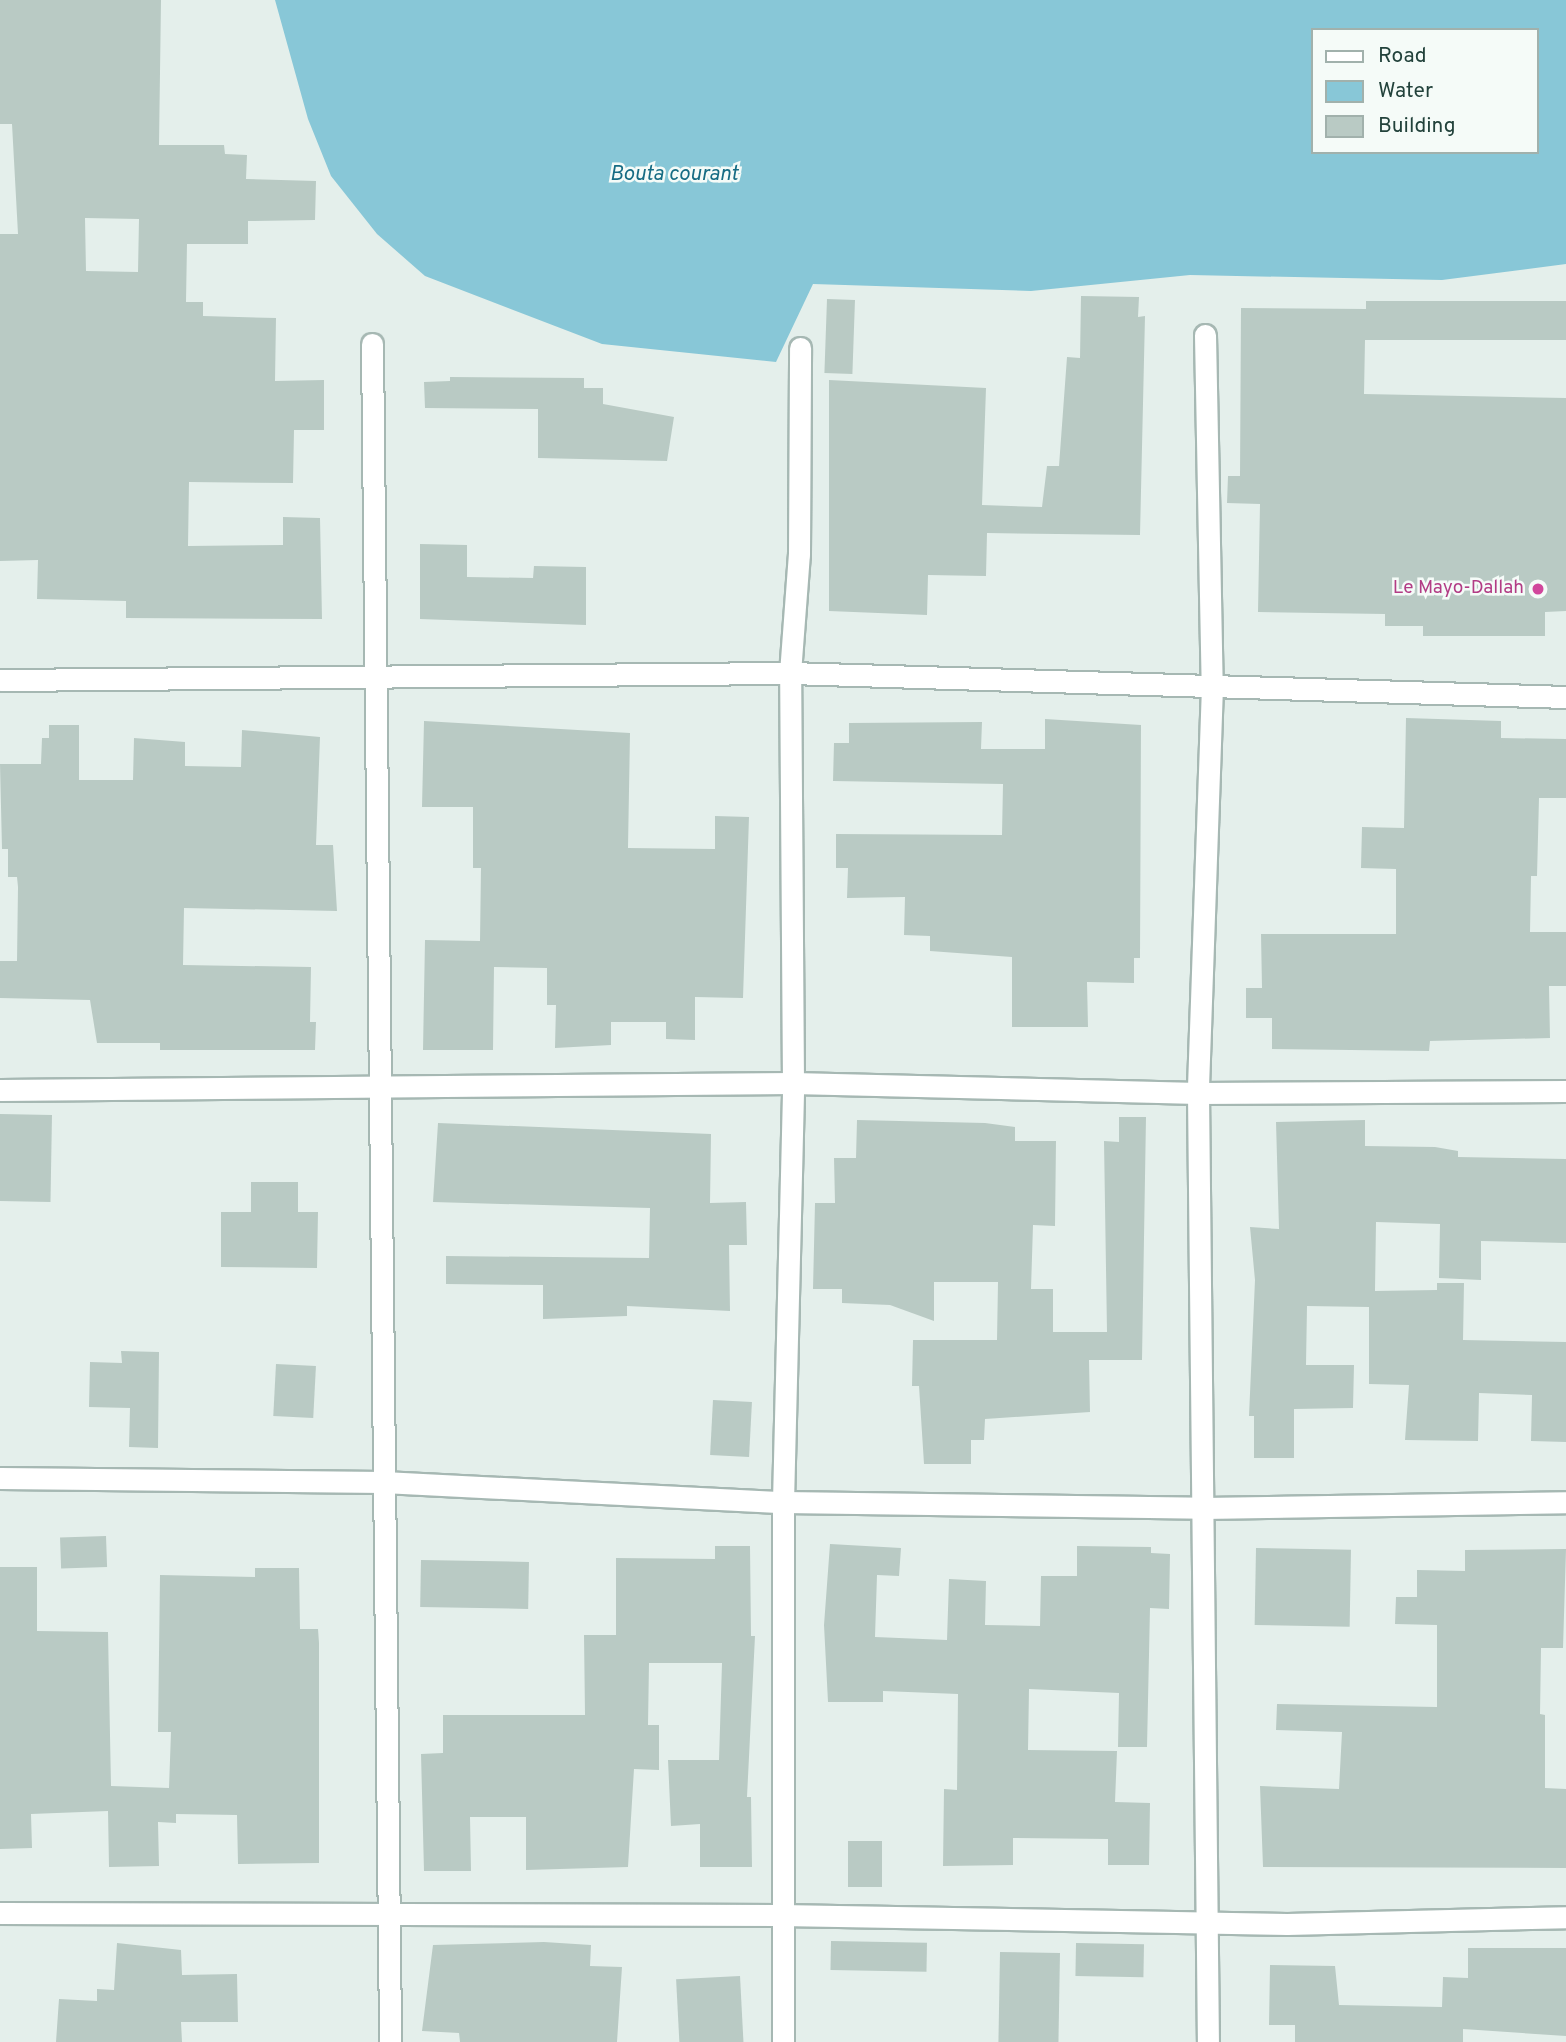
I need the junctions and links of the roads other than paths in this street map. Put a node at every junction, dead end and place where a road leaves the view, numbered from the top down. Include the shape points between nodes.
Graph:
1 (1205, 335) dead end
2 (372, 344) dead end
3 (800, 348) dead end
4 (790, 673) junction
5 (374, 679) junction
6 (0, 680) edge
7 (1212, 686) junction
8 (1566, 696) edge
9 (793, 1083) junction
10 (376, 1085) junction
11 (0, 1090) edge
12 (1566, 1091) edge
13 (1198, 1093) junction
14 (0, 1478) edge
15 (383, 1482) junction
16 (783, 1502) junction
17 (1566, 1502) edge
18 (1203, 1508) junction
19 (0, 1913) edge
20 (780, 1915) junction
21 (391, 1916) junction
22 (1566, 1917) edge
23 (1207, 1922) junction
24 (390, 2042) edge
25 (783, 2042) edge
26 (1208, 2042) edge

1 - 7 street
2 - 5 street
3 - 4 street via 799,554
4 - 5 street
4 - 7 street
4 - 9 street
5 - 6 street
5 - 10 street
7 - 8 street
7 - 13 street
9 - 10 street
9 - 13 street
9 - 16 street
10 - 11 street
10 - 15 street
12 - 13 street
13 - 18 street
14 - 15 street
15 - 16 street
15 - 21 street
16 - 18 street
16 - 20 street
17 - 18 street
18 - 23 street
19 - 21 street
20 - 21 street
20 - 23 street
20 - 25 street
21 - 24 street
22 - 23 street
23 - 26 street

